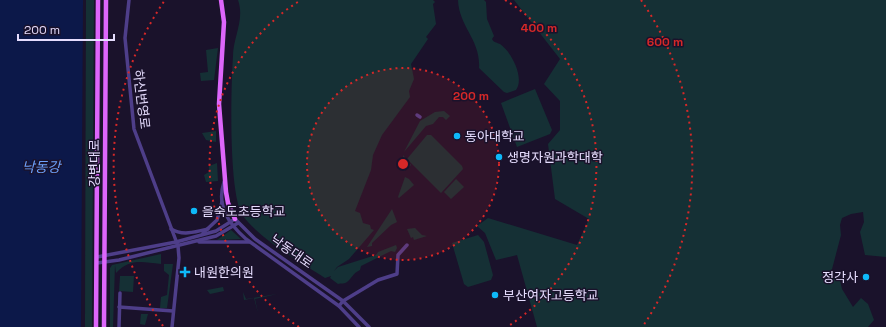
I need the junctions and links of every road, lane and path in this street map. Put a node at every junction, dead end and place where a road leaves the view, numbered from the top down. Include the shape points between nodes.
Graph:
1 (98, 0) edge
2 (106, 0) edge
3 (129, 0) edge
4 (221, 0) edge
5 (225, 179) junction
6 (222, 199) junction
7 (236, 221) junction
8 (230, 223) junction
9 (232, 227) junction
10 (210, 228) junction
11 (171, 229) junction
12 (195, 237) junction
13 (194, 242) junction
14 (250, 242) junction
15 (177, 244) junction
16 (407, 245) dead end
17 (97, 257) junction
18 (104, 260) junction
19 (97, 263) junction
20 (120, 293) dead end
21 (343, 301) junction
22 (339, 306) junction
23 (119, 307) junction
24 (173, 311) junction
25 (96, 327) edge
26 (104, 327) edge
27 (119, 327) edge
28 (172, 327) edge
29 (359, 327) edge
30 (369, 327) edge

1 - 17 main road, 강변대로
2 - 18 main road, 강변대로
3 - 11 street, 하신번영로 via 125,38 134,128
4 - 5 main road, 낙동대로 via 224,22 219,104
5 - 6 street, 낙동대로
5 - 7 main road, 낙동대로 via 228,203
6 - 8 street, 낙동대로
6 - 10 street via 217,220
7 - 8 street
7 - 9 street
7 - 21 street, 낙동대로 via 255,239
8 - 9 street, 낙동대로
8 - 12 street via 216,231
9 - 13 street via 216,236
9 - 14 street, 낙동대로
10 - 11 street via 185,233
10 - 12 street
11 - 15 street, 하신번영로
12 - 15 street
13 - 14 street
13 - 15 street
14 - 22 street, 낙동대로
15 - 18 street
15 - 24 street, 하신번영로 via 179,258
16 - 21 street via 398,255 397,274 378,280
17 - 18 street
17 - 19 main road, 강변대로
18 - 19 street
18 - 26 main road, 강변대로
19 - 25 main road, 강변대로
20 - 23 street
21 - 22 street
21 - 30 street, 낙동대로
22 - 29 street, 낙동대로
23 - 24 street
23 - 27 street
24 - 28 street, 하신번영로

